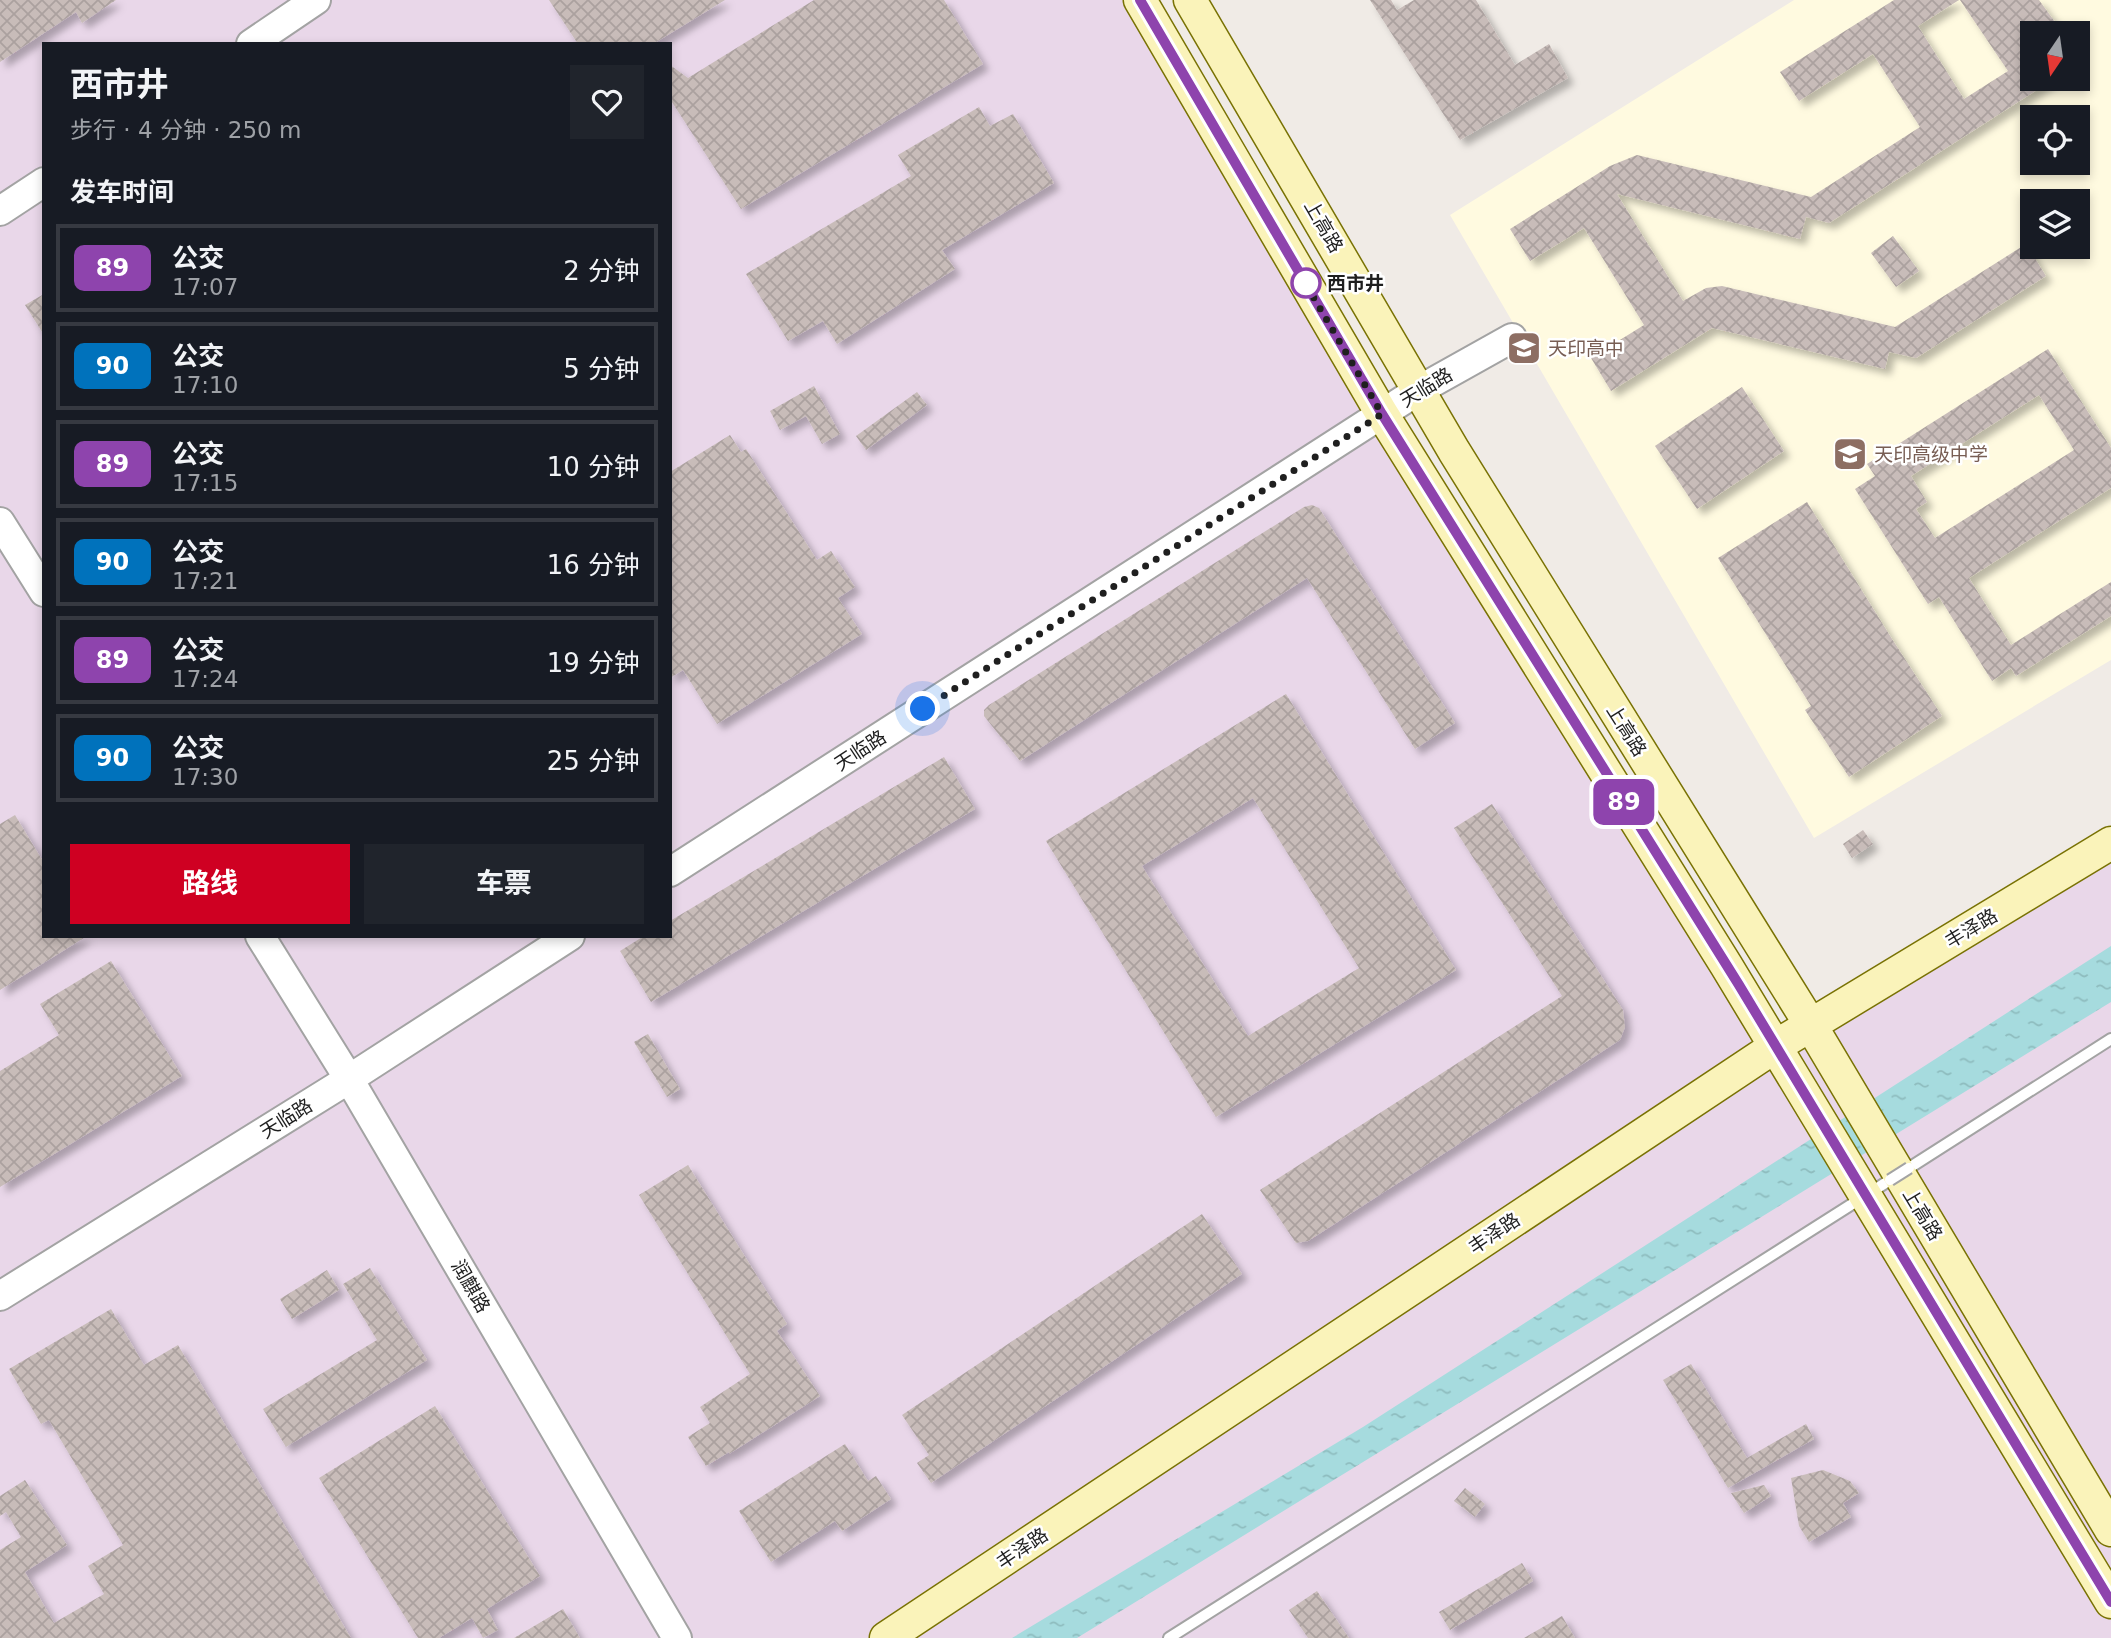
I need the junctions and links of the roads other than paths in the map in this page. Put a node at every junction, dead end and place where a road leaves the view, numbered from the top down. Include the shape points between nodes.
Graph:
1 (316, 0) edge
2 (1140, 0) edge
3 (1190, 0) edge
4 (254, 42) edge
5 (42, 183) edge
6 (0, 211) edge
7 (1512, 338) dead end
8 (1419, 390) junction
9 (1382, 414) junction
10 (0, 522) edge
11 (42, 589) edge
12 (2111, 843) edge
13 (672, 871) edge
14 (261, 938) edge
15 (567, 938) edge
16 (1811, 1024) junction
17 (2111, 1039) edge
18 (1776, 1045) junction
19 (349, 1079) junction
20 (1878, 1187) junction
21 (0, 1296) edge
22 (2111, 1530) edge
23 (2111, 1602) edge
24 (677, 1638) edge
25 (886, 1638) edge
26 (1169, 1638) edge

1 - 4 street
2 - 9 main road, 上高路
3 - 8 main road, 上高路
5 - 6 street
7 - 8 street, 天临路
8 - 9 street, 天临路
8 - 16 main road, 上高路
9 - 13 street, 天临路
9 - 18 main road, 上高路
10 - 11 street
12 - 16 main road, 丰泽路
14 - 19 street, 润麒路
15 - 19 street, 天临路
16 - 18 main road, 丰泽路
16 - 22 main road, 上高路
17 - 20 lane, bridge
18 - 20 main road, 上高路
18 - 25 main road, 丰泽路
19 - 21 street, 天临路
19 - 24 street, 润麒路
20 - 23 main road, 上高路
20 - 26 lane

